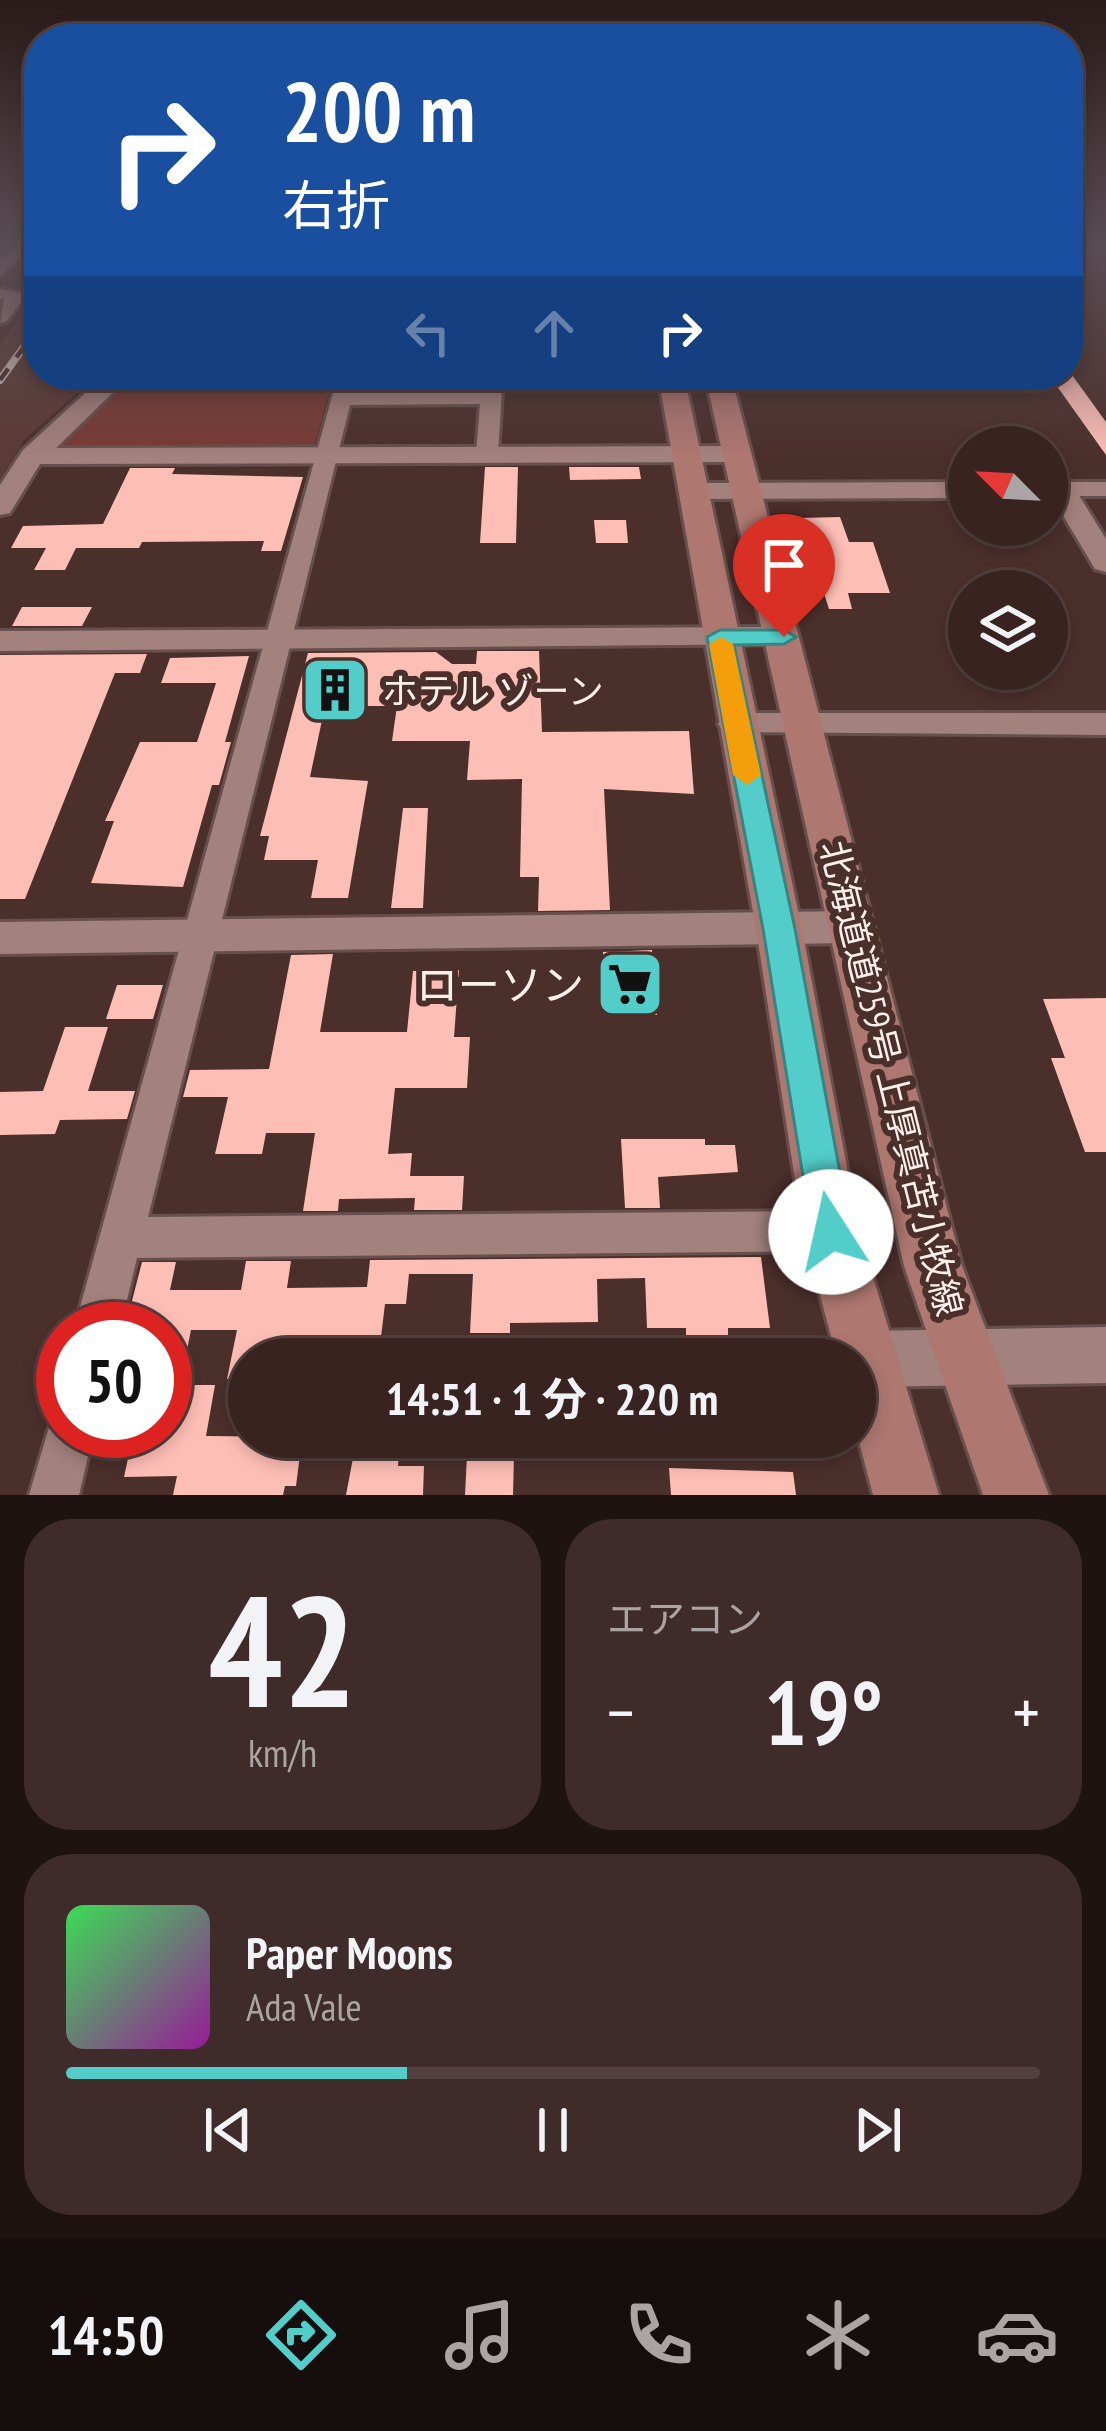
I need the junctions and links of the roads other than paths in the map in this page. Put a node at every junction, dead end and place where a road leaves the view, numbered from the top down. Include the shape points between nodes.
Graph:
1 (103, 390) edge
2 (344, 390) edge
3 (492, 390) edge
4 (673, 390) edge
5 (722, 390) edge
6 (327, 454) junction
7 (488, 454) junction
8 (686, 454) junction
9 (32, 456) junction
10 (742, 472) junction
11 (948, 488) edge
12 (1068, 489) edge
13 (1106, 489) edge
14 (693, 491) junction
15 (0, 507) edge
16 (1068, 509) edge
17 (1106, 563) edge
18 (720, 637) junction
19 (784, 637) junction
20 (278, 640) junction
21 (0, 641) edge
22 (736, 724) junction
23 (805, 724) junction
24 (1106, 724) edge
25 (852, 928) junction
26 (779, 929) junction
27 (200, 937) junction
28 (0, 938) edge
29 (831, 1232) junction
30 (121, 1238) junction
31 (104, 1302) edge
32 (860, 1338) edge
33 (1106, 1355) edge
34 (964, 1358) junction
35 (876, 1359) edge
36 (876, 1393) edge
37 (63, 1458) edge
38 (54, 1495) edge
39 (906, 1495) edge
40 (1016, 1495) edge

1 - 9 street
2 - 6 street
3 - 7 street
4 - 8 main road, 北海道道259号 上厚真苫小牧線
5 - 10 main road, 北海道道259号 上厚真苫小牧線
6 - 7 street
6 - 9 street
6 - 20 street
7 - 8 street
8 - 10 street
8 - 14 main road, 北海道道259号 上厚真苫小牧線
9 - 15 street
10 - 11 street
10 - 14 street
10 - 19 main road, 北海道道259号 上厚真苫小牧線
12 - 13 street
14 - 18 main road, 北海道道259号 上厚真苫小牧線
16 - 17 street
18 - 19 street
18 - 20 street
18 - 22 main road, 北海道道259号 上厚真苫小牧線
19 - 23 main road, 北海道道259号 上厚真苫小牧線
20 - 21 street
20 - 27 street
22 - 23 street
22 - 26 main road, 北海道道259号 上厚真苫小牧線
23 - 24 street
23 - 25 main road, 北海道道259号 上厚真苫小牧線
25 - 26 street
25 - 34 main road, 北海道道259号 上厚真苫小牧線 via 933,1266
26 - 27 street
26 - 29 main road, 北海道道259号 上厚真苫小牧線
27 - 28 street
27 - 30 street
29 - 30 street
29 - 32 main road, 北海道道259号 上厚真苫小牧線
30 - 31 street
33 - 34 street
34 - 35 street
34 - 40 main road, 北海道道259号 上厚真苫小牧線
36 - 39 main road, 北海道道259号 上厚真苫小牧線
37 - 38 street

